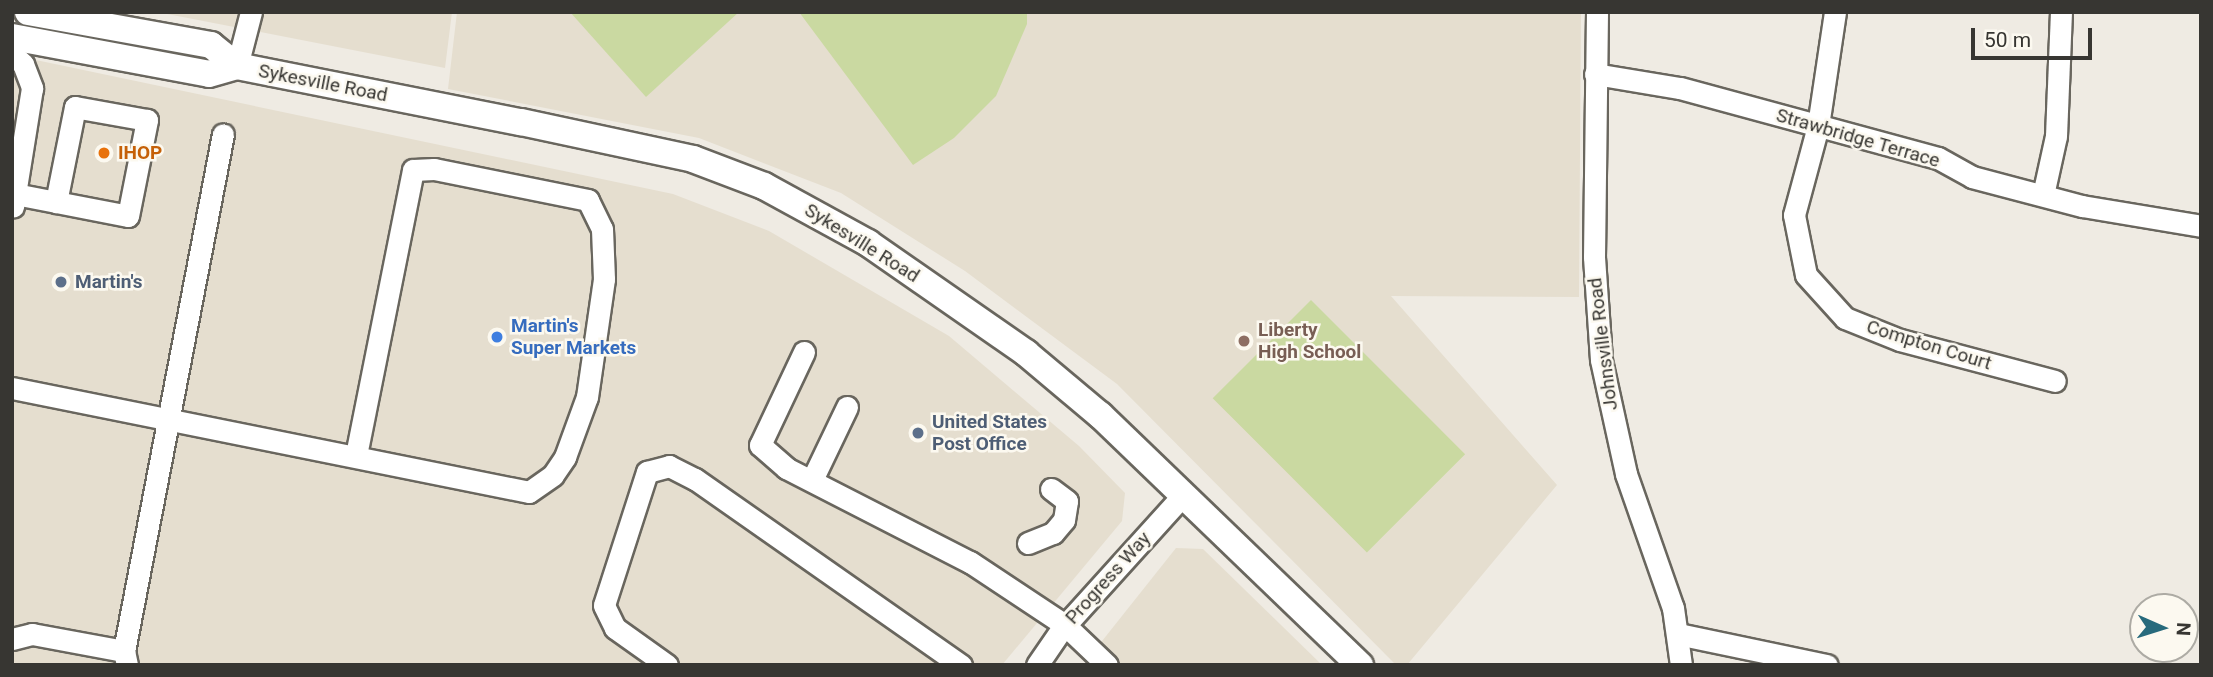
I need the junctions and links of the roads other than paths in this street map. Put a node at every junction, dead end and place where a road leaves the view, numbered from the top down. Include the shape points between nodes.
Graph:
1 (28, 12) edge
2 (251, 12) edge
3 (1597, 12) edge
4 (1835, 12) edge
5 (2061, 12) edge
6 (12, 37) edge
7 (12, 54) edge
8 (237, 66) junction
9 (1595, 74) junction
10 (1818, 126) junction
11 (223, 135) dead end
12 (2043, 195) junction
13 (13, 201) edge
14 (57, 202) junction
15 (2201, 226) edge
16 (804, 352) dead end
17 (2055, 381) dead end
18 (12, 388) edge
19 (847, 407) dead end
20 (170, 418) junction
21 (356, 454) junction
22 (812, 480) junction
23 (1051, 489) dead end
24 (1183, 495) junction
25 (1028, 543) dead end
26 (1065, 625) junction
27 (1678, 634) junction
28 (12, 639) edge
29 (125, 658) edge
30 (667, 665) edge
31 (961, 665) edge
32 (1037, 665) edge
33 (1107, 665) edge
34 (1360, 665) edge
35 (1681, 665) edge
36 (1827, 665) edge

1 - 8 main road, Sykesville Road via 211,45
2 - 8 street
3 - 9 street, Johnsville Road
4 - 10 street, Compton Court
5 - 12 street via 2056,136
6 - 8 main road, Sykesville Road via 209,74
7 - 13 street via 23,64 32,88
8 - 24 main road, Sykesville Road via 630,144 693,159 764,186 868,243 1026,353 1100,415
9 - 10 street, Strawbridge Terrace via 1680,88
9 - 27 street, Johnsville Road via 1594,257 1601,359 1626,474 1661,569
10 - 12 street, Strawbridge Terrace via 1938,158 1972,177
10 - 17 street, Compton Court via 1794,215 1806,275 1823,297 1844,318 1900,340
11 - 20 street
12 - 15 street, Strawbridge Terrace
13 - 14 street
14 - 14 street via 75,107 147,120 128,216
16 - 22 street via 760,444 786,468
18 - 20 street
19 - 22 street
20 - 21 street
20 - 29 street
21 - 21 street via 413,170 434,169 588,201 597,211 602,229 603,305 581,419 553,475 529,492 389,466
22 - 26 street via 970,562
23 - 25 street via 1067,501 1064,520 1053,533
24 - 26 street, Progress Way
24 - 34 main road, Sykesville Road
26 - 32 street, Progress Way
26 - 33 street
27 - 35 street, Johnsville Road
27 - 36 street
28 - 29 street via 32,634
30 - 31 street via 615,628 604,605 647,472 669,466 695,479

